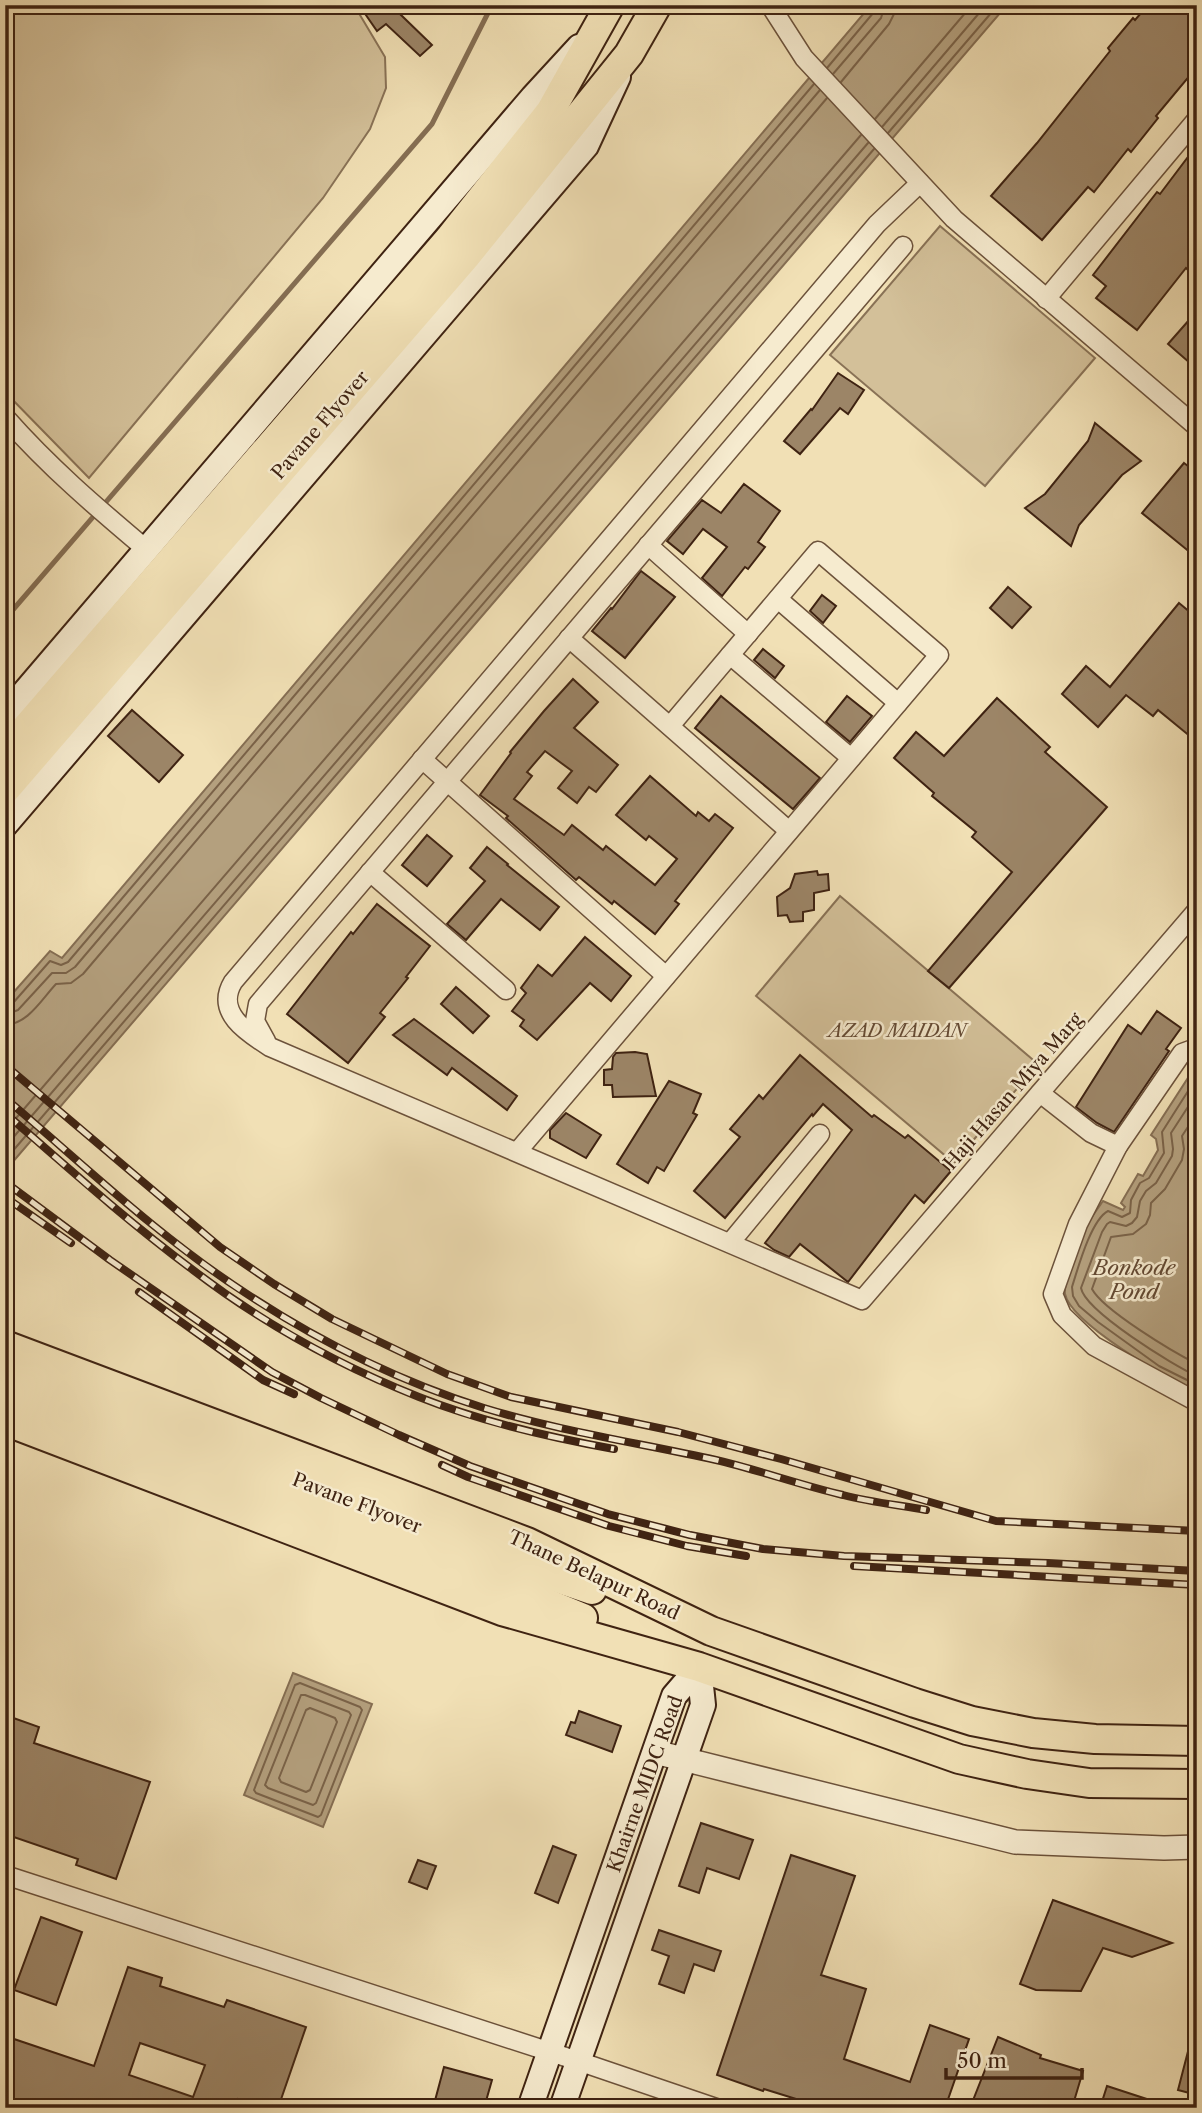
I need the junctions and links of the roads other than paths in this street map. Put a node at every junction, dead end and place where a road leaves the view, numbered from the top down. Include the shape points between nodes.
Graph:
1 (610, 5) edge
2 (758, 5) edge
3 (657, 7) edge
4 (774, 13) edge
5 (596, 29) junction
6 (629, 54) junction
7 (1197, 119) edge
8 (559, 120) junction
9 (916, 178) junction
10 (903, 246) dead end
11 (1046, 299) junction
12 (5, 417) edge
13 (1197, 427) edge
14 (648, 545) junction
15 (147, 550) junction
16 (778, 599) junction
17 (748, 634) junction
18 (569, 638) junction
19 (730, 655) junction
20 (898, 703) junction
21 (5, 715) edge
22 (670, 726) junction
23 (5, 752) edge
24 (851, 758) junction
25 (422, 759) junction
26 (447, 781) junction
27 (5, 790) edge
28 (5, 825) edge
29 (789, 831) junction
30 (370, 872) junction
31 (1197, 910) edge
32 (666, 976) junction
33 (506, 990) dead end
34 (270, 1047) junction
35 (1197, 1050) edge
36 (1040, 1093) junction
37 (820, 1134) dead end
38 (1118, 1146) junction
39 (517, 1152) junction
40 (730, 1243) junction
41 (5, 1345) edge
42 (5, 1369) edge
43 (5, 1395) edge
44 (1197, 1402) edge
45 (5, 1421) edge
46 (514, 1577) junction
47 (711, 1631) junction
48 (699, 1667) junction
49 (1197, 1741) edge
50 (654, 1752) junction
51 (684, 1760) junction
52 (1197, 1784) edge
53 (1197, 1847) edge
54 (5, 1875) edge
55 (550, 2052) junction
56 (578, 2061) junction
57 (530, 2108) edge
58 (562, 2108) edge
59 (716, 2108) edge

1 - 5 main road, Pavane Flyover
2 - 4 street
3 - 6 main road, Pavane Flyover
4 - 9 street via 804,58
5 - 8 main road, Pavane Flyover
5 - 15 main road
6 - 8 main road, Pavane Flyover
6 - 28 main road via 586,146
7 - 11 street
8 - 23 main road, Pavane Flyover via 449,239
8 - 27 main road, Pavane Flyover via 467,255
9 - 11 street via 954,219
9 - 25 street
10 - 14 street
11 - 13 street
12 - 15 street via 83,496
14 - 17 street
14 - 18 street
15 - 21 main road
16 - 17 street
16 - 20 street
16 - 20 street via 818,551 939,655
17 - 19 street
18 - 22 street
18 - 26 street
19 - 22 street
19 - 24 street
20 - 24 street
22 - 29 street
24 - 29 street
25 - 26 street
25 - 34 street via 229,988 226,1002 231,1014
26 - 30 street
26 - 32 street
29 - 32 street
30 - 33 street
30 - 34 street via 258,1004 255,1021
31 - 36 street, Haji Hasan Miya Marg
32 - 39 street
34 - 39 street
35 - 38 street via 1182,1053
36 - 38 street via 1091,1133
36 - 40 street, Haji Hasan Miya Marg via 862,1300
37 - 40 street
38 - 44 street via 1078,1224 1053,1294 1062,1315 1094,1346
39 - 40 street
41 - 47 main road, Thane Belapur Road via 527,1542
42 - 46 main road, Pavane Flyover
43 - 46 main road, Pavane Flyover
45 - 48 main road via 502,1611
46 - 47 main road, Pavane Flyover
46 - 48 main road, Pavane Flyover
47 - 49 main road, Thane Belapur Road via 972,1721 1095,1740
48 - 50 main road, Khairne MIDC Road via 674,1696
48 - 51 main road, Khairne MIDC Road via 703,1705
48 - 52 main road via 959,1759 1089,1783
50 - 51 street
50 - 55 main road, Khairne MIDC Road
51 - 53 street via 1015,1842
51 - 56 main road, Khairne MIDC Road
54 - 55 street
55 - 56 street
55 - 57 main road, Khairne MIDC Road
56 - 58 main road, Khairne MIDC Road
56 - 59 street

